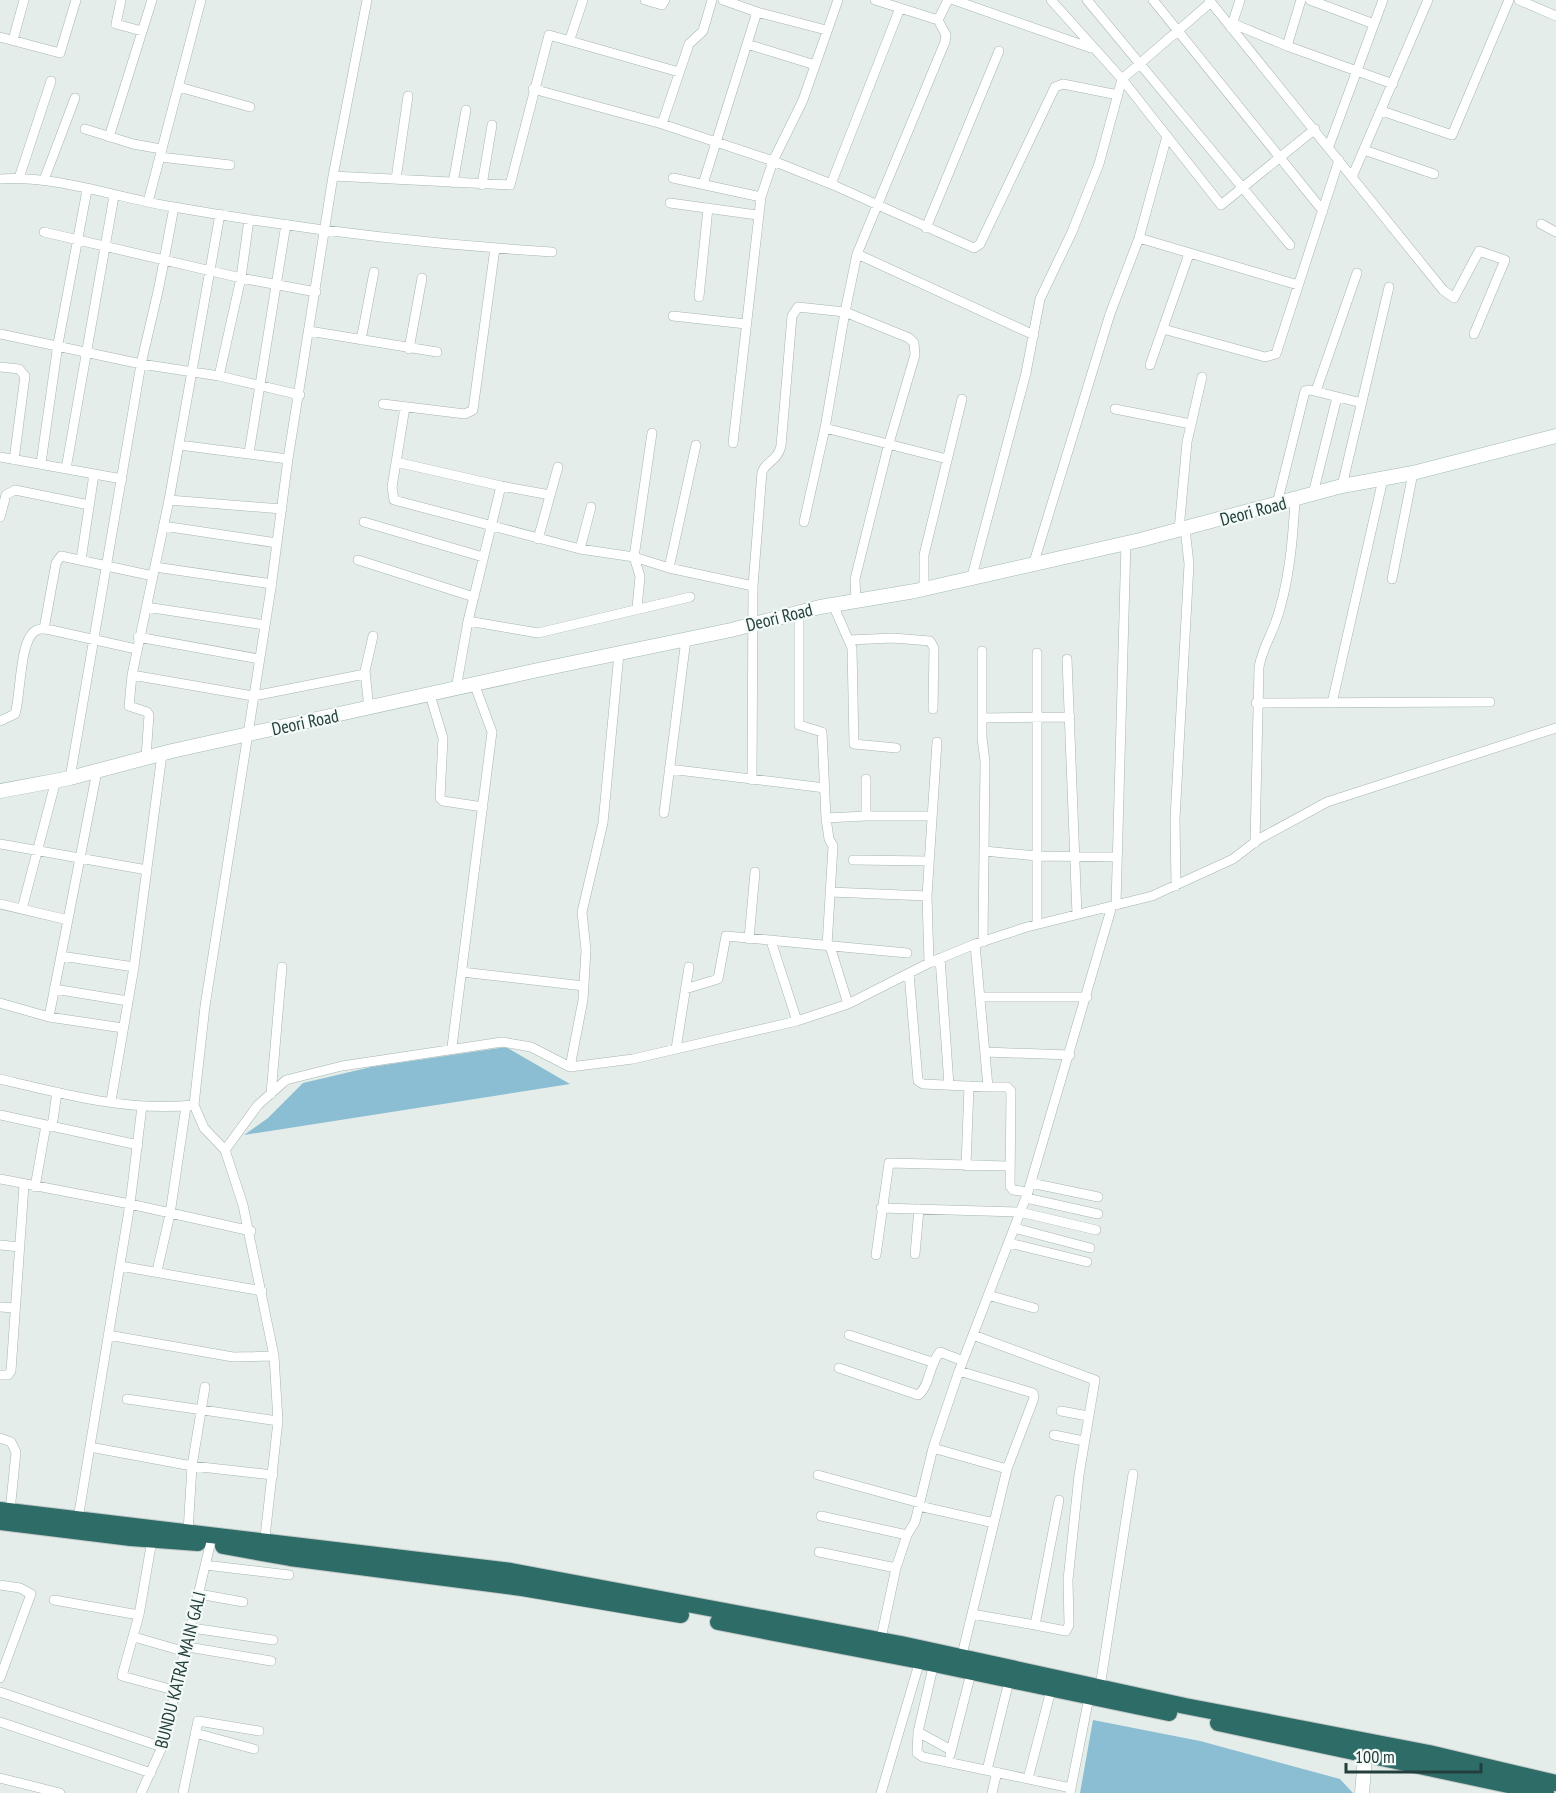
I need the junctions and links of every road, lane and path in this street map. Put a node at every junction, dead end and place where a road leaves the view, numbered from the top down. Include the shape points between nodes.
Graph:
1 (24, 0) edge
2 (76, 0) edge
3 (121, 0) edge
4 (153, 0) edge
5 (201, 0) edge
6 (367, 0) edge
7 (583, 0) edge
8 (645, 0) edge
9 (665, 0) edge
10 (712, 0) edge
11 (723, 0) edge
12 (838, 0) edge
13 (875, 0) edge
14 (948, 0) edge
15 (954, 0) edge
16 (1051, 0) edge
17 (1087, 0) edge
18 (1153, 0) edge
19 (1240, 0) edge
20 (1301, 0) edge
21 (1310, 0) edge
22 (1383, 0) edge
23 (1428, 0) edge
24 (1509, 0) edge
25 (1519, 0) edge
26 (1210, 1) edge
27 (888, 2) edge
28 (900, 8) junction
29 (757, 12) junction
30 (1556, 16) edge
31 (938, 20) junction
32 (1374, 24) junction
33 (1232, 26) junction
34 (826, 30) junction
35 (142, 31) junction
36 (1177, 31) junction
37 (0, 37) edge
38 (570, 39) junction
39 (13, 40) junction
40 (747, 44) junction
41 (1287, 46) junction
42 (1093, 48) junction
43 (999, 51) dead end
44 (1140, 62) junction
45 (815, 65) junction
46 (679, 72) junction
47 (1358, 72) junction
48 (1122, 79) junction
49 (51, 81) dead end
50 (1393, 84) junction
51 (179, 87) junction
52 (533, 89) junction
53 (1118, 95) junction
54 (408, 96) dead end
55 (75, 98) dead end
56 (250, 107) dead end
57 (466, 110) dead end
58 (1382, 111) junction
59 (662, 124) junction
60 (492, 125) dead end
61 (86, 129) dead end
62 (1315, 129) junction
63 (1167, 136) junction
64 (109, 137) junction
65 (716, 142) junction
66 (1329, 146) junction
67 (1364, 150) junction
68 (160, 153) junction
69 (1280, 158) junction
70 (1339, 160) junction
71 (773, 161) junction
72 (230, 165) dead end
73 (1434, 174) dead end
74 (333, 176) junction
75 (1352, 177) junction
76 (19, 178) junction
77 (673, 178) dead end
78 (0, 179) edge
79 (396, 179) junction
80 (45, 180) junction
81 (453, 183) junction
82 (703, 184) junction
83 (831, 184) junction
84 (482, 185) junction
85 (1244, 189) junction
86 (87, 190) junction
87 (114, 196) junction
88 (761, 197) junction
89 (148, 202) junction
90 (670, 203) dead end
91 (878, 204) junction
92 (174, 207) junction
93 (708, 208) junction
94 (1323, 211) junction
95 (220, 214) junction
96 (757, 215) junction
97 (249, 219) junction
98 (286, 224) junction
99 (1541, 224) dead end
100 (926, 228) junction
101 (326, 231) junction
102 (44, 232) dead end
103 (1556, 232) edge
104 (1139, 238) junction
105 (78, 240) junction
106 (1290, 245) dead end
107 (106, 246) junction
108 (495, 248) junction
109 (552, 252) dead end
110 (857, 254) junction
111 (1189, 254) junction
112 (164, 259) junction
113 (211, 270) junction
114 (374, 272) dead end
115 (1357, 273) dead end
116 (241, 278) junction
117 (422, 278) dead end
118 (277, 285) junction
119 (1298, 285) junction
120 (1389, 287) dead end
121 (316, 292) junction
122 (699, 297) dead end
123 (845, 312) junction
124 (673, 316) dead end
125 (746, 324) junction
126 (1163, 329) junction
127 (309, 331) junction
128 (0, 334) edge
129 (1474, 334) dead end
130 (1034, 335) junction
131 (361, 340) junction
132 (58, 344) junction
133 (409, 350) junction
134 (88, 351) junction
135 (436, 352) dead end
136 (141, 364) junction
137 (1150, 365) dead end
138 (0, 367) edge
139 (192, 373) junction
140 (219, 376) junction
141 (1202, 377) dead end
142 (260, 387) junction
143 (1316, 391) junction
144 (300, 396) junction
145 (1337, 397) junction
146 (962, 399) dead end
147 (1362, 403) junction
148 (383, 404) dead end
149 (405, 407) junction
150 (1115, 409) dead end
151 (1191, 424) junction
152 (825, 428) junction
153 (652, 433) dead end
154 (1556, 436) edge
155 (733, 443) dead end
156 (889, 443) junction
157 (179, 445) junction
158 (696, 445) dead end
159 (249, 453) junction
160 (0, 457) edge
161 (288, 459) junction
162 (947, 459) junction
163 (14, 460) junction
164 (396, 462) junction
165 (41, 463) junction
166 (558, 467) dead end
167 (66, 469) junction
168 (1413, 473) junction
169 (94, 474) junction
170 (1383, 478) junction
171 (122, 479) junction
172 (501, 486) junction
173 (1342, 486) junction
174 (1313, 494) junction
175 (550, 495) junction
176 (1295, 499) junction
177 (169, 500) junction
178 (1277, 504) junction
179 (89, 505) junction
180 (591, 507) dead end
181 (282, 509) junction
182 (0, 516) edge
183 (364, 522) dead end
184 (804, 522) dead end
185 (163, 526) junction
186 (490, 526) junction
187 (1182, 529) junction
188 (538, 538) junction
189 (277, 543) junction
190 (1126, 543) junction
191 (579, 549) junction
192 (634, 557) junction
193 (483, 558) junction
194 (81, 560) junction
195 (358, 560) dead end
196 (1034, 562) junction
197 (106, 565) junction
198 (669, 568) junction
199 (154, 571) junction
200 (972, 576) junction
201 (1392, 579) dead end
202 (272, 584) junction
203 (753, 585) junction
204 (924, 589) junction
205 (474, 597) junction
206 (690, 597) dead end
207 (856, 601) junction
208 (833, 605) junction
209 (146, 607) junction
210 (637, 608) junction
211 (799, 612) junction
212 (468, 621) junction
213 (753, 623) junction
214 (265, 625) junction
215 (44, 629) junction
216 (373, 636) dead end
217 (138, 637) junction
218 (93, 639) junction
219 (686, 639) junction
220 (849, 640) junction
221 (136, 649) junction
222 (982, 651) dead end
223 (618, 653) junction
224 (1037, 653) dead end
225 (259, 658) junction
226 (1067, 659) dead end
227 (365, 674) junction
228 (132, 675) junction
229 (476, 686) junction
230 (456, 689) junction
231 (430, 695) junction
232 (253, 696) junction
233 (1490, 702) dead end
234 (1256, 703) junction
235 (1332, 703) junction
236 (369, 709) junction
237 (933, 709) dead end
238 (1037, 717) junction
239 (1070, 717) junction
240 (982, 718) junction
241 (0, 721) edge
242 (1556, 728) edge
243 (247, 735) junction
244 (937, 742) dead end
245 (896, 748) dead end
246 (162, 754) junction
247 (146, 757) junction
248 (669, 769) junction
249 (97, 771) junction
250 (63, 779) junction
251 (866, 779) dead end
252 (752, 780) junction
253 (825, 788) junction
254 (0, 791) edge
255 (483, 807) junction
256 (664, 813) dead end
257 (866, 816) junction
258 (932, 816) junction
259 (826, 818) junction
260 (1255, 843) junction
261 (0, 844) edge
262 (38, 851) junction
263 (984, 851) junction
264 (1037, 856) junction
265 (1075, 856) junction
266 (1117, 857) junction
267 (80, 858) junction
268 (853, 860) dead end
269 (928, 861) junction
270 (147, 870) junction
271 (755, 872) dead end
272 (1176, 886) junction
273 (830, 892) junction
274 (927, 896) junction
275 (0, 903) edge
276 (1114, 905) junction
277 (22, 909) junction
278 (1077, 914) junction
279 (68, 920) junction
280 (1037, 924) junction
281 (749, 939) junction
282 (771, 941) junction
283 (979, 943) junction
284 (828, 946) junction
285 (907, 953) dead end
286 (61, 956) junction
287 (940, 958) junction
288 (929, 963) junction
289 (134, 967) junction
290 (282, 967) dead end
291 (689, 967) dead end
292 (462, 972) junction
293 (909, 973) junction
294 (584, 986) junction
295 (54, 989) junction
296 (686, 989) junction
297 (980, 997) junction
298 (1087, 997) junction
299 (128, 1001) junction
300 (0, 1003) edge
301 (849, 1004) junction
302 (49, 1017) junction
303 (797, 1021) junction
304 (123, 1028) junction
305 (452, 1047) junction
306 (676, 1049) junction
307 (985, 1052) junction
308 (1070, 1054) junction
309 (570, 1067) junction
310 (0, 1079) edge
311 (948, 1085) junction
312 (969, 1086) junction
313 (988, 1087) junction
314 (57, 1092) junction
315 (271, 1094) junction
316 (111, 1101) junction
317 (142, 1106) junction
318 (190, 1106) junction
319 (0, 1116) edge
320 (49, 1126) junction
321 (138, 1145) junction
322 (225, 1150) junction
323 (966, 1166) junction
324 (1008, 1167) junction
325 (0, 1179) edge
326 (24, 1185) junction
327 (35, 1187) junction
328 (1028, 1191) junction
329 (1098, 1197) dead end
330 (130, 1203) junction
331 (881, 1208) junction
332 (919, 1209) junction
333 (1020, 1212) junction
334 (171, 1214) junction
335 (1098, 1214) dead end
336 (1014, 1228) junction
337 (1096, 1230) dead end
338 (251, 1231) junction
339 (1009, 1243) junction
340 (0, 1245) edge
341 (20, 1247) junction
342 (1090, 1248) dead end
343 (915, 1254) dead end
344 (876, 1255) dead end
345 (1087, 1262) dead end
346 (120, 1266) junction
347 (157, 1272) junction
348 (262, 1291) junction
349 (988, 1295) junction
350 (0, 1307) edge
351 (15, 1308) junction
352 (1034, 1308) dead end
353 (108, 1335) junction
354 (849, 1335) dead end
355 (973, 1335) junction
356 (274, 1356) junction
357 (963, 1361) junction
358 (932, 1362) junction
359 (839, 1368) dead end
360 (959, 1371) junction
361 (0, 1375) edge
362 (205, 1387) dead end
363 (127, 1399) dead end
364 (201, 1410) junction
365 (1061, 1411) dead end
366 (1088, 1416) junction
367 (278, 1421) junction
368 (1054, 1435) dead end
369 (0, 1438) edge
370 (1084, 1441) junction
371 (90, 1447) junction
372 (933, 1448) junction
373 (192, 1466) junction
374 (1007, 1469) junction
375 (1133, 1474) dead end
376 (273, 1475) junction
377 (818, 1475) dead end
378 (1059, 1500) dead end
379 (919, 1505) junction
380 (3, 1514) edge
381 (822, 1516) dead end
382 (78, 1519) junction
383 (994, 1522) junction
384 (188, 1532) junction
385 (907, 1535) junction
386 (152, 1540) junction
387 (210, 1545) junction
388 (264, 1548) junction
389 (819, 1552) dead end
390 (206, 1564) junction
391 (896, 1569) junction
392 (289, 1575) dead end
393 (0, 1585) edge
394 (199, 1594) junction
395 (54, 1600) dead end
396 (243, 1602) dead end
397 (972, 1614) junction
398 (139, 1615) junction
399 (1035, 1625) junction
400 (192, 1628) junction
401 (134, 1637) junction
402 (273, 1640) dead end
403 (880, 1647) junction
404 (187, 1649) junction
405 (929, 1656) junction
406 (271, 1660) dead end
407 (964, 1666) junction
408 (0, 1678) edge
409 (1009, 1681) junction
410 (1051, 1690) junction
411 (177, 1691) junction
412 (0, 1692) edge
413 (1095, 1692) junction
414 (0, 1722) edge
415 (259, 1731) dead end
416 (918, 1732) junction
417 (195, 1733) junction
418 (162, 1747) junction
419 (1366, 1747) junction
420 (254, 1749) dead end
421 (951, 1750) junction
422 (948, 1763) junction
423 (987, 1770) junction
424 (997, 1772) junction
425 (151, 1773) junction
426 (0, 1778) edge
427 (1028, 1779) junction
428 (1556, 1783) edge
429 (1071, 1790) edge
430 (60, 1793) edge
431 (141, 1793) edge
432 (183, 1793) edge
433 (881, 1793) edge
434 (992, 1793) edge
435 (1362, 1793) edge
436 (1546, 1793) edge

1 - 39 street
2 - 39 street via 60,52
3 - 35 street via 116,24
4 - 35 street
5 - 51 street
6 - 74 street
7 - 38 street
8 - 9 street via 662,4
10 - 46 street via 703,31 689,44
11 - 29 street
12 - 34 street
13 - 27 street
14 - 31 street
15 - 42 street
16 - 42 street
17 - 44 street
18 - 36 street
19 - 33 street
20 - 41 street
21 - 32 street
22 - 32 street
23 - 50 street
24 - 58 street via 1452,135
25 - 30 street
26 - 33 street
26 - 36 street
27 - 28 street
28 - 31 street
28 - 83 street
29 - 34 street
29 - 40 street
31 - 91 street via 946,35 945,42
32 - 47 street
33 - 41 street
33 - 62 street
34 - 45 street
35 - 64 street
36 - 44 street
36 - 69 street
37 - 39 street
38 - 46 street
38 - 52 street via 553,34 546,37
40 - 45 street
40 - 65 street
41 - 47 street
42 - 48 street
43 - 100 street
44 - 48 street
44 - 85 street
45 - 71 street via 803,100
46 - 59 street
47 - 50 street
47 - 66 street
48 - 53 street
48 - 63 street
49 - 76 street
50 - 58 street
51 - 56 street
51 - 68 street
52 - 59 street
52 - 84 street via 512,183
53 - 100 street via 1063,84 1055,87 977,248
53 - 130 street via 1086,199 1040,300
54 - 79 street
55 - 80 street
57 - 81 street
58 - 67 street
59 - 65 street
60 - 84 street
61 - 64 street
62 - 66 street
62 - 69 street
63 - 85 street via 1221,205
63 - 104 street
64 - 68 street
65 - 71 street
65 - 82 street
66 - 70 street
67 - 73 street
67 - 75 street
68 - 72 street
68 - 89 street
69 - 85 street
69 - 94 street
70 - 75 street
70 - 94 street
71 - 83 street
71 - 88 street
74 - 79 street
74 - 101 street
75 - 129 street via 1454,298 1479,251 1505,260
76 - 78 street
76 - 80 street
77 - 82 street
79 - 81 street
80 - 86 street
81 - 84 street
82 - 88 street
83 - 91 street
85 - 106 street
86 - 87 street
86 - 105 street
87 - 89 street
87 - 107 street
88 - 96 street
89 - 92 street
90 - 93 street
91 - 100 street
91 - 110 street
92 - 95 street
92 - 112 street
93 - 96 street
93 - 122 street
94 - 119 street
95 - 97 street
95 - 113 street
96 - 125 street
97 - 98 street
97 - 116 street
98 - 101 street
98 - 118 street
99 - 103 street
101 - 108 street
101 - 121 street
102 - 105 street
104 - 111 street
104 - 196 street via 1110,314
105 - 107 street
105 - 132 street
107 - 112 street
107 - 134 street
108 - 109 street
108 - 149 street via 473,410 465,414
110 - 123 street
110 - 130 street
111 - 119 street
111 - 126 street
112 - 113 street
112 - 136 street
113 - 116 street
113 - 139 street
114 - 131 street
115 - 143 street
116 - 118 street
116 - 140 street
117 - 133 street
118 - 121 street
118 - 142 street
119 - 126 street via 1274,356 1264,357
120 - 147 street
121 - 127 street
123 - 152 street
123 - 156 street via 915,343 915,355
123 - 203 street via 798,307 792,316 781,446 775,460 762,472
124 - 125 street
125 - 155 street
126 - 137 street
127 - 131 street
127 - 144 street
128 - 132 street
130 - 200 street
131 - 133 street
132 - 134 street
132 - 165 street
133 - 135 street
134 - 136 street
134 - 167 street
136 - 139 street
136 - 171 street
138 - 163 street via 19,369 25,376
139 - 140 street
139 - 157 street
140 - 142 street
141 - 151 street
142 - 144 street
142 - 159 street
143 - 145 street
143 - 178 street via 1304,393
144 - 161 street
145 - 147 street
145 - 174 street
146 - 162 street
147 - 173 street
148 - 149 street
149 - 164 street
150 - 151 street
151 - 187 street
152 - 156 street
152 - 184 street
153 - 192 street
154 - 168 street, Deori Road
156 - 162 street
156 - 207 street via 855,579
157 - 159 street
157 - 177 street
158 - 198 street
159 - 161 street
160 - 163 street
161 - 181 street
162 - 204 street via 924,555
163 - 165 street
164 - 172 street
164 - 186 street via 391,494 394,500
165 - 167 street
166 - 175 street
167 - 169 street
168 - 170 street, Deori Road
168 - 201 street
169 - 171 street
169 - 179 street
170 - 173 street, Deori Road
170 - 235 street
171 - 197 street
172 - 175 street
172 - 186 street
173 - 174 street, Deori Road
174 - 176 street, Deori Road
175 - 188 street
176 - 178 street, Deori Road
176 - 234 street via 1284,589 1275,624 1261,652
177 - 181 street
177 - 185 street
178 - 187 street, Deori Road
179 - 182 street via 15,490 6,495
179 - 194 street
180 - 191 street
181 - 189 street
183 - 193 street
185 - 189 street
185 - 199 street
186 - 188 street
186 - 193 street
187 - 190 street, Deori Road
187 - 272 street via 1189,564 1175,819
188 - 191 street
189 - 202 street
190 - 196 street, Deori Road
190 - 266 street
191 - 192 street
192 - 198 street
192 - 210 street via 640,576
193 - 205 street
194 - 197 street
194 - 215 street via 66,556 58,559
195 - 205 street
196 - 200 street, Deori Road
197 - 199 street
197 - 218 street
198 - 203 street
199 - 202 street
199 - 209 street
200 - 204 street, Deori Road
202 - 214 street
203 - 213 street
204 - 207 street, Deori Road
205 - 212 street
206 - 210 street
207 - 208 street, Deori Road
208 - 211 street, Deori Road
208 - 220 street
209 - 214 street
209 - 217 street
210 - 212 street via 538,633
211 - 213 street, Deori Road
211 - 253 street via 799,724 822,732
212 - 230 street
213 - 219 street, Deori Road
213 - 252 street
214 - 225 street
215 - 218 street
215 - 241 street via 39,628 28,637 15,714
216 - 227 street
217 - 221 street
217 - 225 street
218 - 221 street
218 - 250 street
219 - 223 street, Deori Road
219 - 248 street
220 - 237 street via 930,641 934,648
220 - 245 street via 854,744
221 - 228 street
222 - 240 street
223 - 229 street, Deori Road
223 - 294 street via 603,823 582,912
224 - 238 street
225 - 232 street
226 - 239 street
227 - 232 street
227 - 236 street
228 - 232 street
228 - 247 street via 129,706 149,715
229 - 230 street, Deori Road
229 - 255 street via 492,732
230 - 231 street, Deori Road
231 - 236 street, Deori Road
231 - 255 street via 443,738 440,798
232 - 243 street
233 - 235 street
234 - 235 street
234 - 260 street
236 - 243 street, Deori Road
238 - 239 street
238 - 240 street
238 - 264 street
239 - 265 street
240 - 263 street
242 - 260 street via 1328,802
243 - 246 street, Deori Road
243 - 318 street
244 - 258 street
246 - 247 street, Deori Road
246 - 270 street
247 - 249 street, Deori Road
248 - 252 street
248 - 256 street
249 - 250 street, Deori Road
249 - 267 street
250 - 254 street, Deori Road
250 - 262 street
251 - 257 street
252 - 253 street
253 - 259 street
255 - 292 street
257 - 258 street
257 - 259 street
258 - 269 street
259 - 273 street via 833,846
260 - 272 street via 1233,859
261 - 262 street
262 - 267 street
262 - 277 street
263 - 264 street
263 - 283 street
264 - 265 street
264 - 280 street
265 - 266 street
265 - 278 street
266 - 276 street
267 - 270 street
267 - 279 street
268 - 269 street
269 - 274 street
270 - 289 street
271 - 281 street
272 - 276 street
273 - 274 street
273 - 284 street
274 - 288 street
275 - 277 street
276 - 278 street
276 - 298 street
277 - 279 street
278 - 280 street
279 - 286 street
280 - 283 street
281 - 282 street
281 - 296 street via 724,937 718,979
282 - 284 street
282 - 303 street
283 - 287 street
283 - 297 street
284 - 285 street
284 - 301 street
286 - 289 street
286 - 295 street
287 - 288 street
287 - 311 street
288 - 293 street
289 - 299 street
290 - 315 street
291 - 296 street
292 - 294 street
292 - 305 street
293 - 301 street
293 - 311 street via 916,1077 923,1084
294 - 309 street
295 - 299 street
295 - 302 street
296 - 306 street
297 - 298 street
297 - 307 street
298 - 308 street
299 - 304 street
300 - 302 street
301 - 303 street
302 - 304 street
303 - 306 street
304 - 316 street
305 - 309 street via 516,1043
305 - 315 street via 286,1080
306 - 309 street
307 - 308 street
307 - 313 street
308 - 328 street
310 - 314 street
311 - 312 street
312 - 313 street
312 - 323 street
313 - 324 street via 1007,1087 1011,1091
314 - 316 street
314 - 320 street
315 - 322 street via 258,1105
316 - 317 street
317 - 318 street
317 - 321 street
318 - 322 street
318 - 334 street
319 - 320 street
320 - 321 street
320 - 327 street
321 - 330 street
322 - 338 street
323 - 324 street
323 - 331 street via 892,1162 886,1165
324 - 328 street via 1011,1189
325 - 326 street
326 - 327 street
326 - 341 street
327 - 330 street
328 - 329 street
328 - 333 street
328 - 335 street
330 - 334 street
330 - 346 street
331 - 332 street
331 - 344 street
332 - 333 street
332 - 343 street
333 - 336 street
333 - 337 street
334 - 338 street
334 - 347 street
336 - 339 street
336 - 342 street
338 - 348 street
339 - 345 street
339 - 349 street
340 - 341 street
341 - 351 street
346 - 347 street
346 - 353 street
347 - 348 street
348 - 356 street
349 - 352 street
349 - 355 street
350 - 351 street
351 - 361 street via 11,1371
353 - 356 street via 233,1357
353 - 371 street
354 - 358 street
355 - 357 street
355 - 366 street via 1092,1377 1096,1384
356 - 367 street
357 - 358 street via 942,1351
357 - 360 street
358 - 359 street via 923,1391 918,1395
360 - 372 street
360 - 374 street via 1033,1394
362 - 364 street
363 - 364 street
364 - 367 street
364 - 373 street
365 - 366 street
366 - 370 street
367 - 376 street
368 - 370 street
369 - 380 street via 11,1442 16,1452
370 - 399 street via 1068,1580 1070,1625 1066,1631
371 - 373 street
371 - 382 street
372 - 374 street
372 - 379 street
373 - 376 street
373 - 384 street
374 - 383 street
375 - 413 street
376 - 388 street
377 - 379 street
378 - 399 street
379 - 383 street
379 - 385 street
380 - 382 highway
380 - 386 highway
381 - 385 street
382 - 384 highway
383 - 397 street
384 - 388 highway
385 - 391 street
386 - 387 highway
386 - 398 street
387 - 388 highway
387 - 390 street, BUNDU KATRA MAIN GALI
388 - 403 highway via 511,1572
389 - 391 street
390 - 392 street
390 - 394 street, BUNDU KATRA MAIN GALI
391 - 403 street
393 - 408 street via 31,1593
394 - 396 street
394 - 400 street, BUNDU KATRA MAIN GALI
395 - 398 street
397 - 399 street
397 - 407 street
398 - 401 street
400 - 402 street
400 - 404 street, BUNDU KATRA MAIN GALI
401 - 404 street
401 - 411 street via 123,1677
403 - 405 highway
404 - 406 street
404 - 411 street, BUNDU KATRA MAIN GALI
405 - 407 highway
405 - 416 street
405 - 433 street
407 - 409 highway
407 - 413 highway
407 - 421 street
409 - 410 highway
409 - 423 street
410 - 413 highway
410 - 427 street
411 - 418 street, BUNDU KATRA MAIN GALI
412 - 418 street
413 - 419 highway
413 - 429 street
414 - 425 street
415 - 417 street via 199,1720
416 - 421 street
416 - 422 street via 917,1753
417 - 420 street
417 - 432 street
418 - 425 street, BUNDU KATRA MAIN GALI
419 - 428 highway via 1504,1768
419 - 435 street
419 - 436 highway
421 - 422 street
422 - 423 street
423 - 424 street
424 - 427 street
424 - 434 street
425 - 431 street, BUNDU KATRA MAIN GALI
426 - 430 street
427 - 429 street

